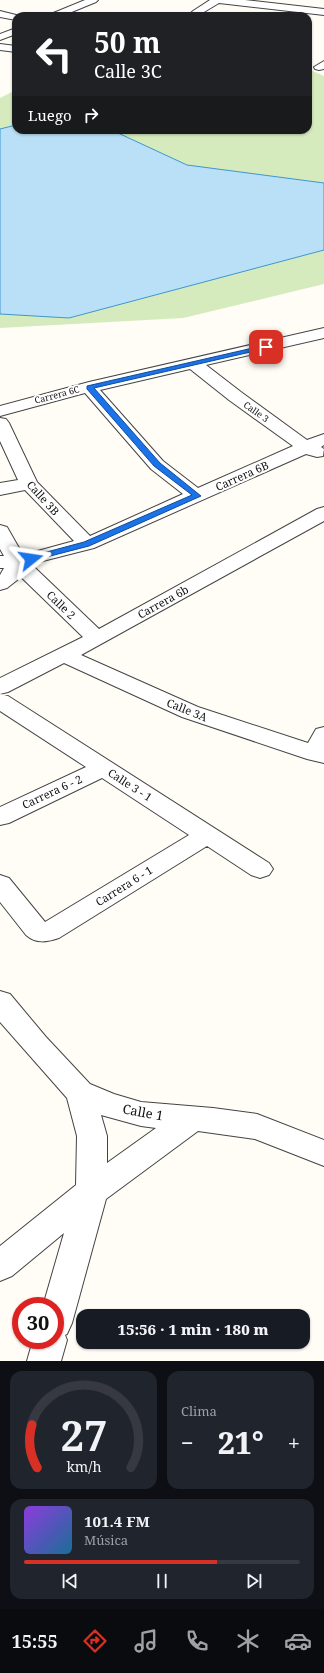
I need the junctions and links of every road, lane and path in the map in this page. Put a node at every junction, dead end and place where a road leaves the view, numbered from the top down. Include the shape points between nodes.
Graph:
1 (93, 0) edge
2 (217, 0) edge
3 (220, 0) edge
4 (64, 12) edge
5 (198, 12) edge
6 (324, 12) edge
7 (0, 14) edge
8 (12, 16) edge
9 (12, 32) edge
10 (0, 37) edge
11 (0, 47) edge
12 (12, 48) edge
13 (324, 333) edge
14 (193, 363) junction
15 (89, 387) junction
16 (0, 411) edge
17 (0, 422) edge
18 (324, 439) edge
19 (306, 447) junction
20 (324, 454) edge
21 (29, 484) junction
22 (0, 489) edge
23 (198, 496) junction
24 (324, 513) edge
25 (0, 531) edge
26 (86, 544) junction
27 (9, 562) edge
28 (0, 584) edge
29 (96, 638) junction
30 (64, 655) junction
31 (0, 687) edge
32 (0, 701) edge
33 (321, 748) edge
34 (104, 768) junction
35 (0, 817) edge
36 (207, 835) junction
37 (260, 868) dead end
38 (0, 884) edge
39 (0, 1002) edge
40 (80, 1093) junction
41 (193, 1118) junction
42 (324, 1153) edge
43 (92, 1191) junction
44 (0, 1266) edge
45 (62, 1297) edge
46 (47, 1349) edge
47 (44, 1361) edge

1 - 4 street
2 - 5 street
3 - 6 street
7 - 8 street
9 - 10 street
11 - 12 street
13 - 14 street, Carrera 6C
14 - 15 street, Carrera 6C
14 - 19 street, Calle 3
15 - 16 street, Carrera 6C
15 - 23 street via 157,465
17 - 21 street, Calle 3B
18 - 19 street, Carrera 6B
19 - 20 street, Calle 3
19 - 23 street, Carrera 6B
21 - 22 street
21 - 26 street, Calle 3B
23 - 26 street, Carrera 6B
24 - 29 street, Carrera 6b
25 - 27 street, Calle 2
26 - 27 street, Carrera 6B
27 - 28 street via 10,576
27 - 29 street, Calle 2
29 - 30 street, Carrera 6b
30 - 31 street, Carrera 6b
30 - 33 street, Calle 3A via 190,712
32 - 34 street, Calle 3 - 1
34 - 35 street, Carrera 6 - 2
34 - 36 street, Calle 3 - 1
36 - 37 street, Calle 3 - 1
36 - 38 street, Carrera 6 - 1 via 50,931 40,932 35,928
39 - 40 street, Calle 1
40 - 41 street, Calle 1 via 108,1105 141,1114
40 - 43 street via 92,1136
41 - 42 street, Calle 1 via 257,1128
41 - 43 street
43 - 44 street
43 - 45 street
46 - 47 street

